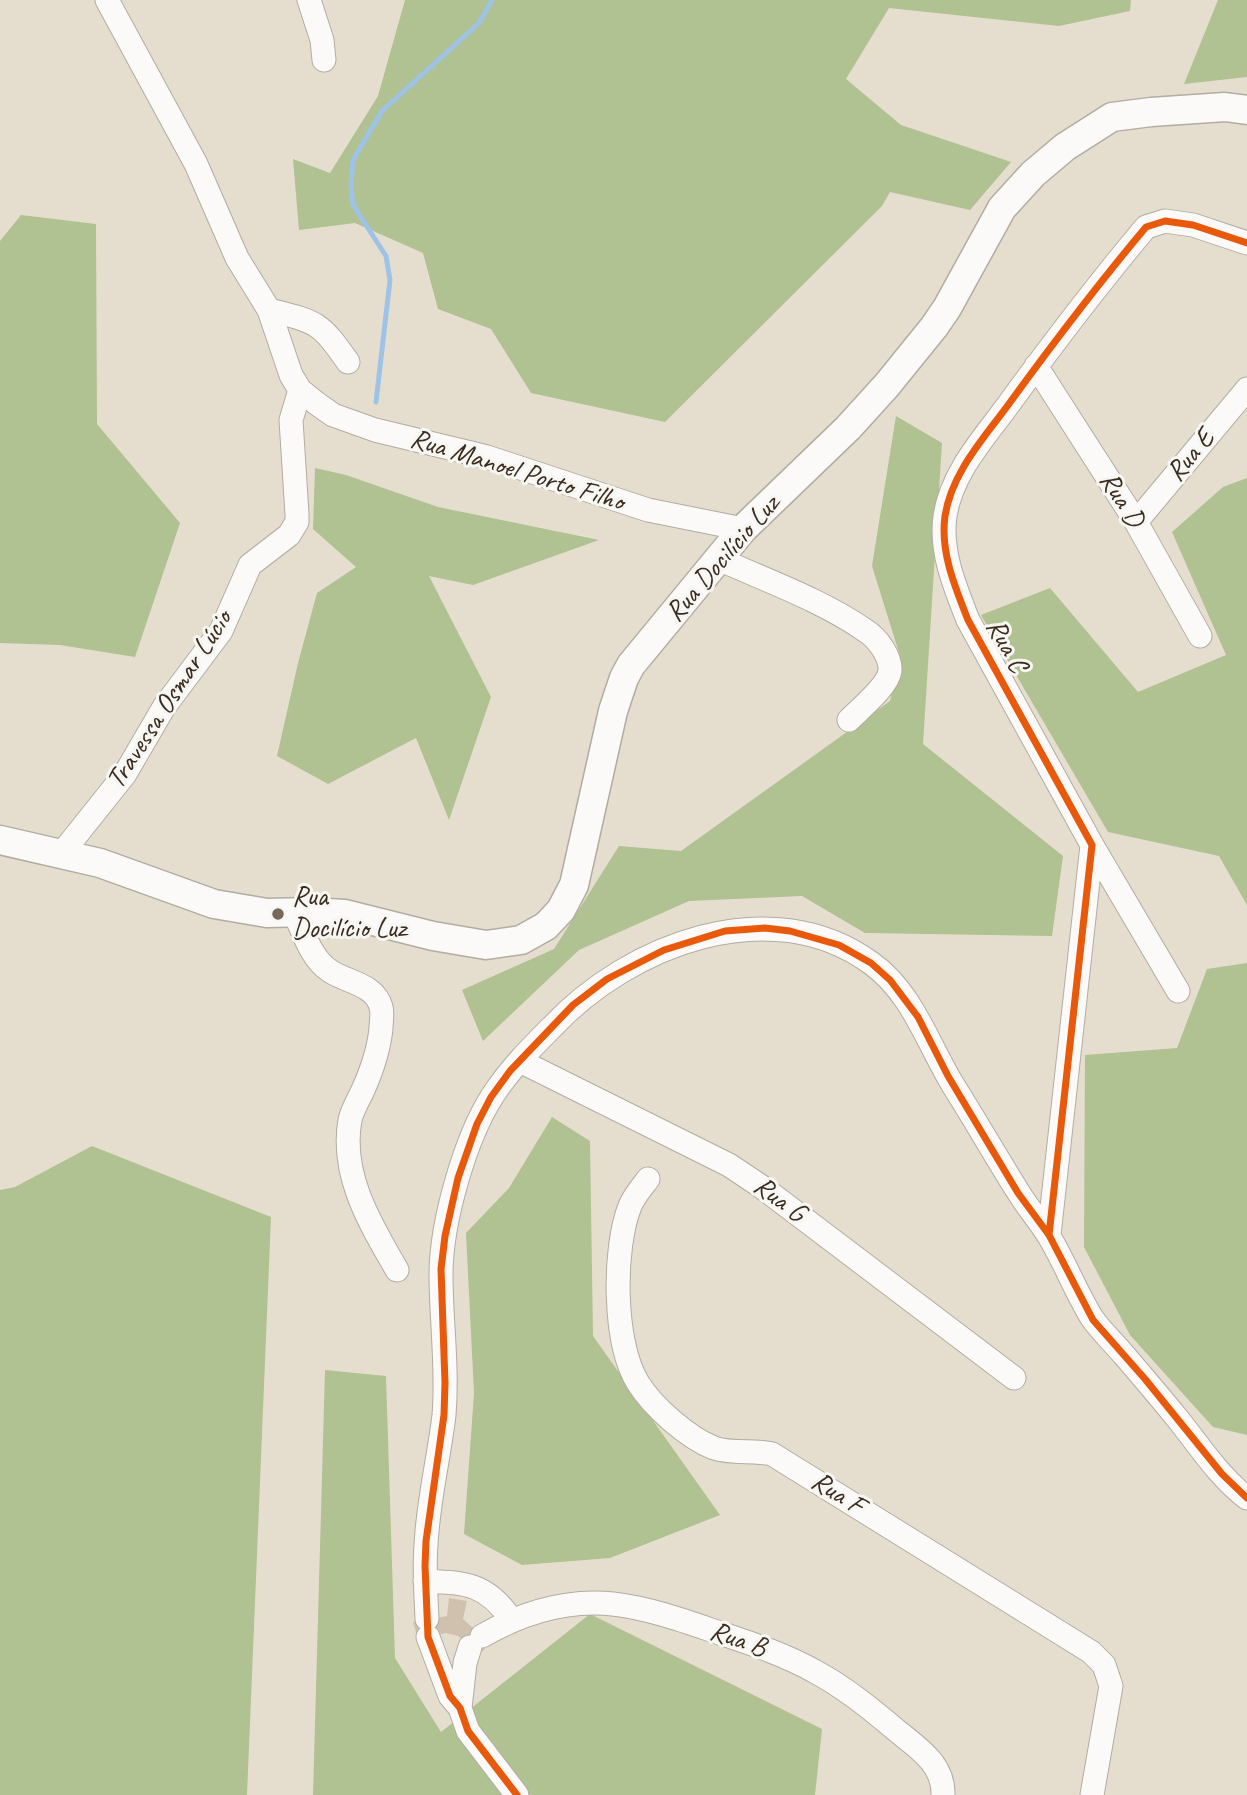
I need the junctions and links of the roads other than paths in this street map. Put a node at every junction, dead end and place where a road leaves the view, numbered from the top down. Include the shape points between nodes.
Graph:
1 (107, 0) edge
2 (309, 0) edge
3 (324, 60) dead end
4 (1247, 110) edge
5 (1247, 243) edge
6 (269, 310) junction
7 (348, 362) dead end
8 (1036, 366) junction
9 (1247, 389) edge
10 (300, 390) junction
11 (1136, 522) junction
12 (743, 530) junction
13 (719, 559) junction
14 (1200, 636) dead end
15 (849, 720) dead end
16 (0, 839) edge
17 (1092, 845) junction
18 (62, 853) junction
19 (294, 912) junction
20 (1178, 991) dead end
21 (520, 1061) junction
22 (648, 1179) dead end
23 (1049, 1235) junction
24 (397, 1270) dead end
25 (1014, 1378) dead end
26 (1247, 1498) edge
27 (425, 1581) junction
28 (511, 1619) junction
29 (460, 1708) junction
30 (517, 1795) edge
31 (943, 1795) edge
32 (1092, 1795) edge

1 - 6 street via 196,163 237,258
2 - 3 street
4 - 12 main road, Rua Docilício Luz via 1225,107 1112,117 1053,157 1002,208 947,308 880,393
5 - 8 street, Rua C via 1193,225 1165,221 1146,227
6 - 7 street via 316,323
6 - 10 street
8 - 11 street, Rua D
8 - 17 street, Rua C via 959,473 945,519 946,553 968,620
9 - 11 street, Rua E
10 - 12 street, Rua Manoel Porto Filho via 333,415 374,430 486,457 648,510
10 - 18 street, Travessa Osmar Lúcio via 291,420 298,514 295,528 250,565 221,631 164,707 125,774
11 - 14 street, Rua D
12 - 13 main road, Rua Docilício Luz
13 - 15 street via 831,611 881,646 890,670 886,682
13 - 19 main road, Rua Docilício Luz via 624,678 607,733 577,875 561,910 546,926 521,940 486,945 345,914
16 - 18 main road, Rua Docilício Luz
17 - 20 street, Rua C
17 - 23 street
18 - 19 main road, Rua Docilício Luz via 214,904 253,912
19 - 24 street via 318,959 330,972 362,986 382,1009 373,1068 350,1117 349,1162 358,1196
21 - 23 street via 573,1005 607,979 664,950 725,931 765,928 820,939 871,962 890,980 918,1017 1018,1193
21 - 25 street, Rua G via 729,1165 762,1186
21 - 27 street via 491,1097 477,1124 445,1236 441,1269 444,1415 427,1530
22 - 32 street, Rua F via 631,1203 619,1250 623,1338 637,1381 655,1405 703,1442 716,1448 772,1454 1091,1652 1104,1665 1111,1686
23 - 26 street via 1093,1320
27 - 28 street via 483,1590
27 - 29 street via 428,1628 450,1696
28 - 29 street, Rua B via 476,1642 465,1663
28 - 31 street, Rua B via 570,1604 611,1604 659,1612 775,1652 848,1691 923,1751 944,1782
29 - 30 street via 468,1731

